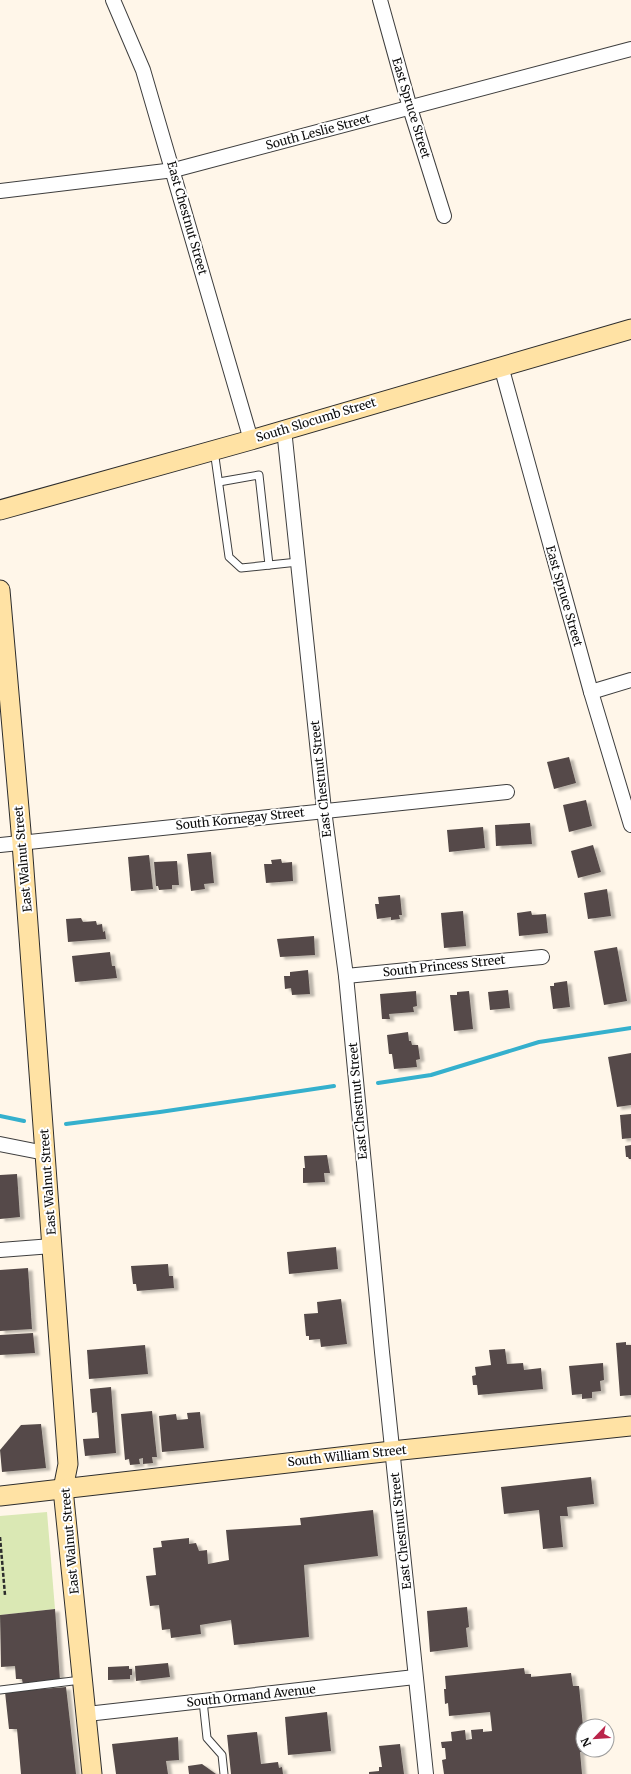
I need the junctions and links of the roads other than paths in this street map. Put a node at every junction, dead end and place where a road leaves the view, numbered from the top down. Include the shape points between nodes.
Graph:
1 (113, 0) edge
2 (380, 0) edge
3 (631, 50) edge
4 (410, 108) junction
5 (174, 170) junction
6 (0, 191) edge
7 (444, 216) dead end
8 (631, 329) edge
9 (500, 366) junction
10 (284, 429) junction
11 (251, 440) junction
12 (214, 450) junction
13 (219, 482) junction
14 (0, 510) edge
15 (298, 562) junction
16 (269, 565) junction
17 (0, 590) edge
18 (631, 680) edge
19 (591, 692) junction
20 (507, 792) dead end
21 (324, 810) junction
22 (631, 825) edge
23 (22, 843) junction
24 (0, 845) edge
25 (542, 957) dead end
26 (346, 976) junction
27 (0, 1144) edge
28 (45, 1153) junction
29 (52, 1246) junction
30 (0, 1250) edge
31 (631, 1426) edge
32 (392, 1451) junction
33 (63, 1489) junction
34 (0, 1496) edge
35 (415, 1678) junction
36 (83, 1680) junction
37 (0, 1690) edge
38 (203, 1701) junction
39 (86, 1714) junction
40 (92, 1774) edge
41 (224, 1774) edge
42 (426, 1774) edge

1 - 5 street, East Chestnut Street via 143,70
2 - 4 street, East Spruce Street
3 - 4 street, South Leslie Street
4 - 5 street, South Leslie Street
4 - 7 street, East Spruce Street
5 - 6 street, South Leslie Street
5 - 11 street, East Chestnut Street
8 - 9 street, South Slocumb Street
9 - 10 street, South Slocumb Street
9 - 19 street, East Spruce Street
10 - 11 street, South Slocumb Street
10 - 15 street, East Chestnut Street
11 - 12 street, South Slocumb Street
12 - 13 lane
12 - 14 street, South Slocumb Street
13 - 16 lane via 229,557 241,568
13 - 16 lane via 259,475
15 - 16 lane
15 - 21 street, East Chestnut Street
17 - 23 street, East Walnut Street
18 - 19 street
19 - 22 street, East Spruce Street
20 - 21 street, South Kornegay Street
21 - 23 street, South Kornegay Street
21 - 26 street, East Chestnut Street
23 - 24 street, South Kornegay Street
23 - 28 street, East Walnut Street
25 - 26 street, South Princess Street
26 - 32 street, East Chestnut Street
27 - 28 street
28 - 29 street, East Walnut Street
29 - 30 street
29 - 33 street, East Walnut Street via 68,1464
31 - 32 street, South William Street
32 - 33 street, South William Street
32 - 35 street, East Chestnut Street
33 - 34 street, South William Street
33 - 36 street, East Walnut Street
35 - 38 street, South Ormand Avenue
35 - 42 street, East Chestnut Street
36 - 37 lane
36 - 39 street, East Walnut Street
38 - 39 street, South Ormand Avenue
38 - 41 lane via 207,1738 222,1755
39 - 40 street, East Walnut Street

